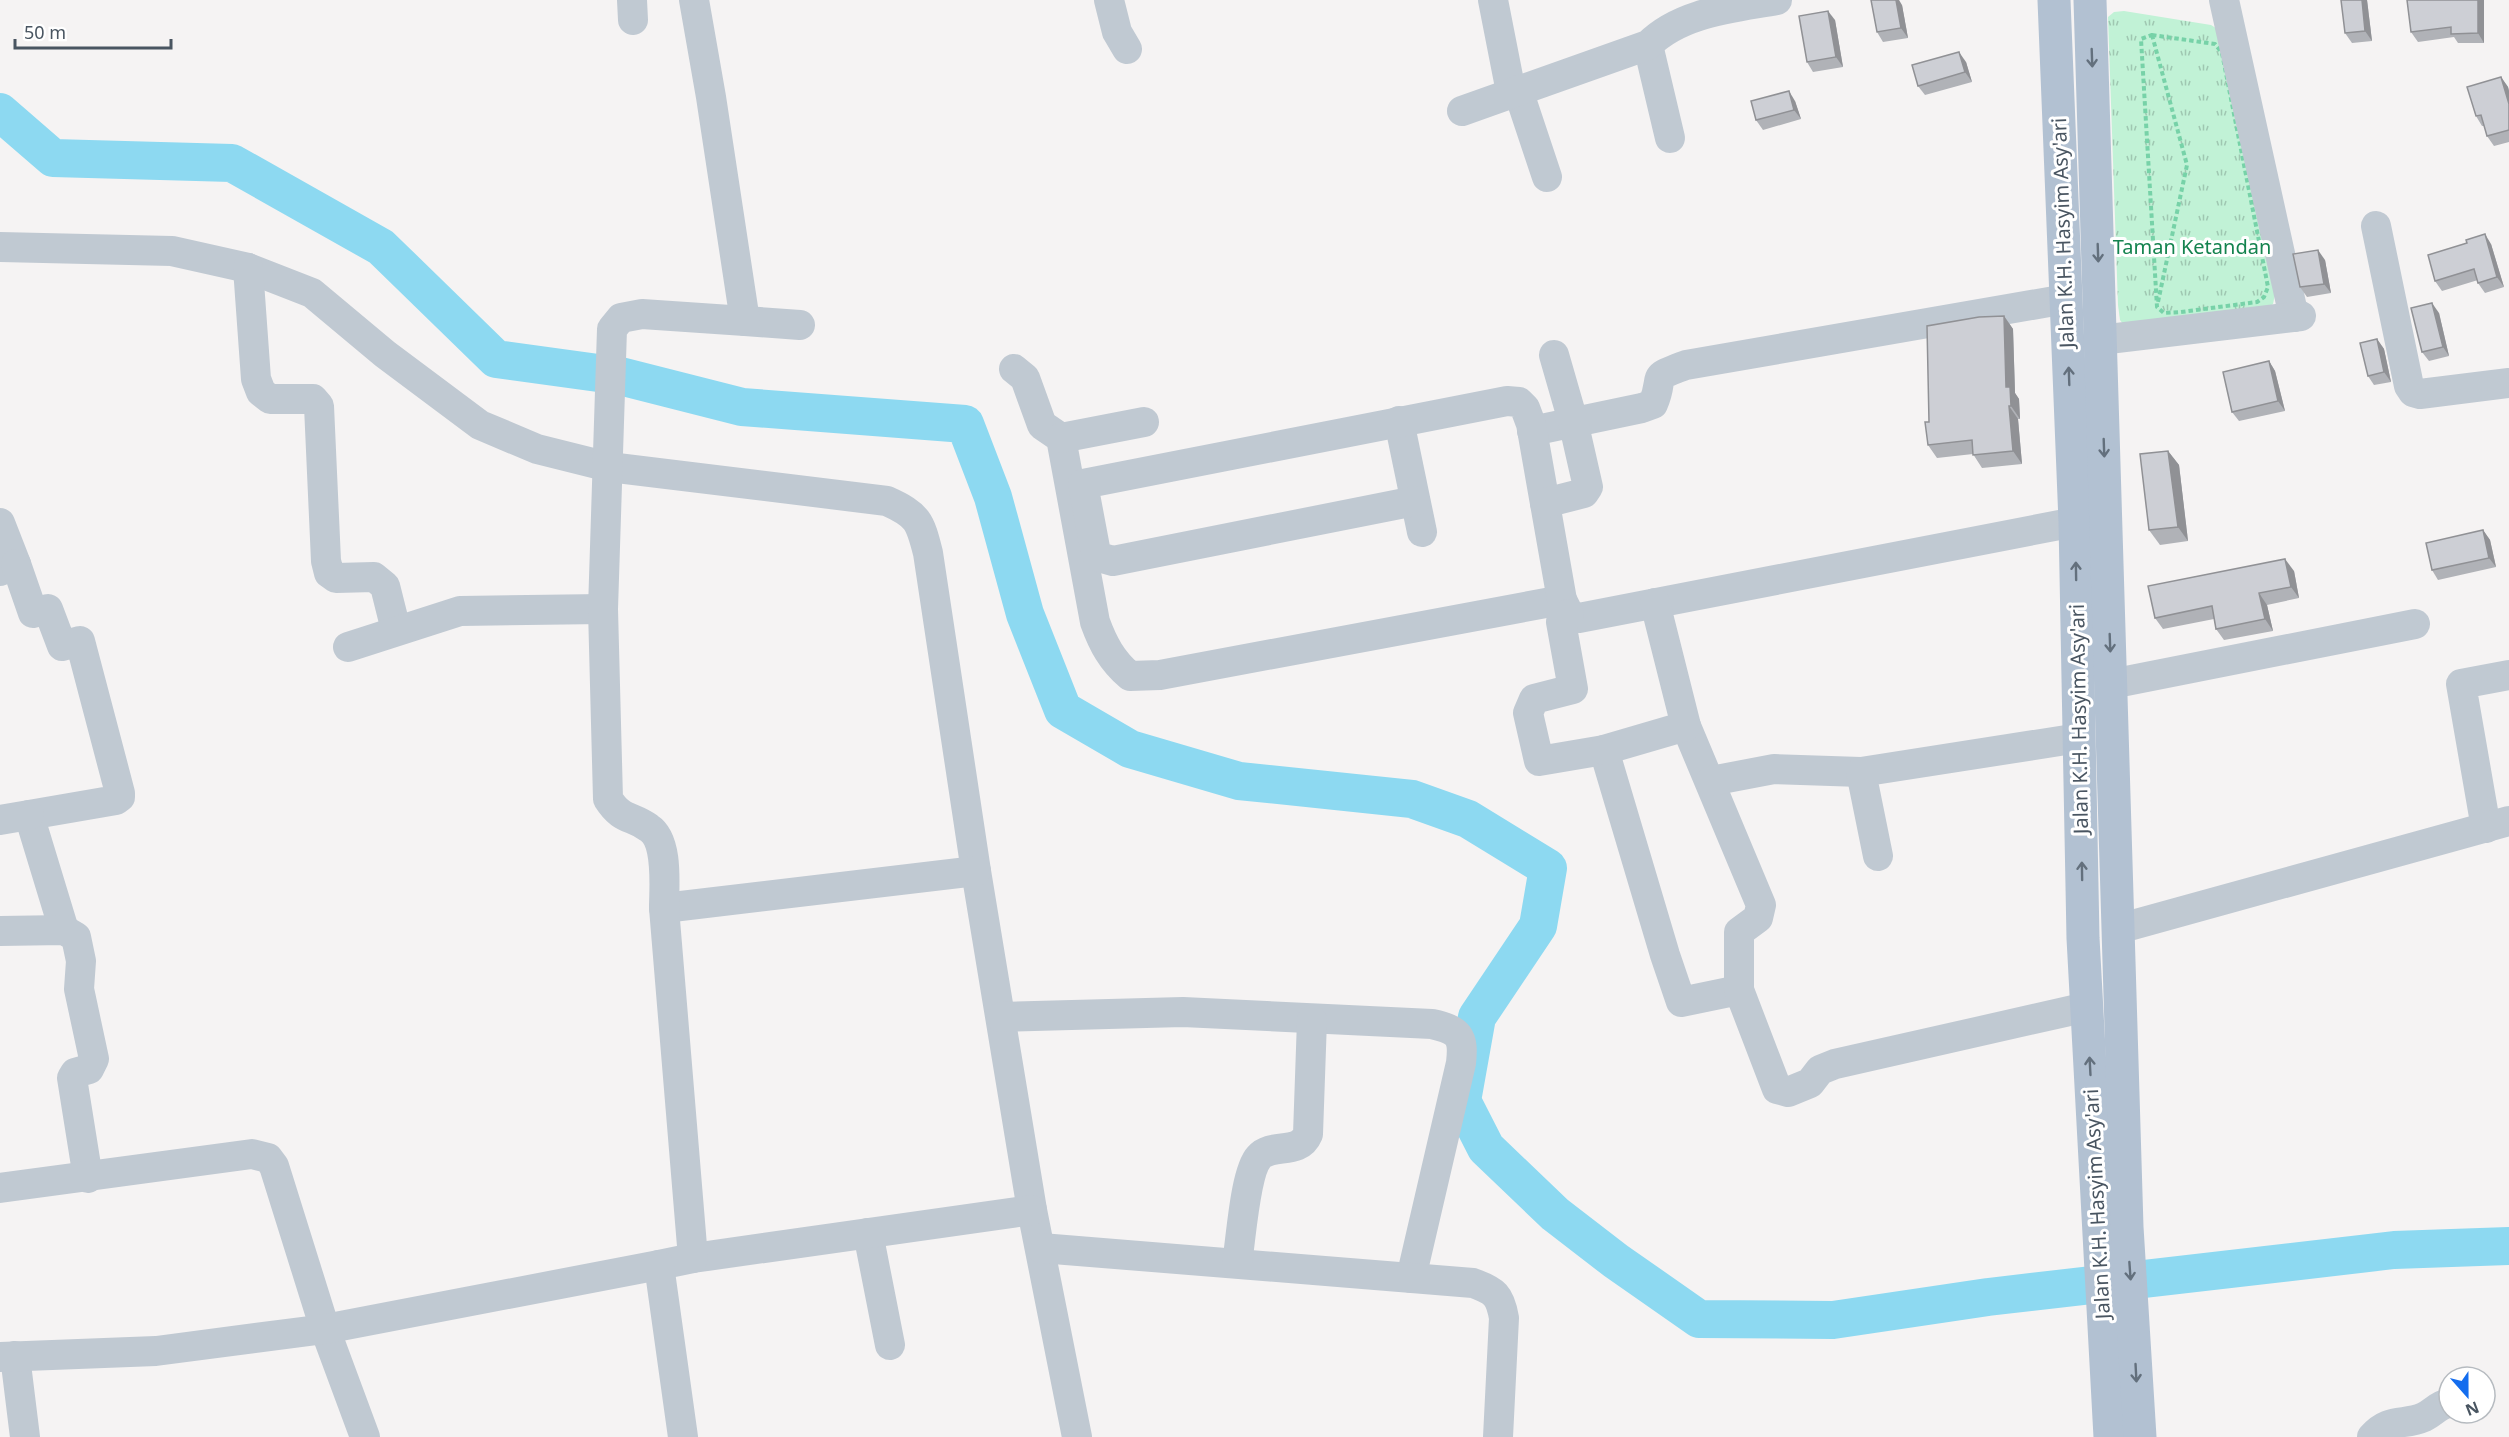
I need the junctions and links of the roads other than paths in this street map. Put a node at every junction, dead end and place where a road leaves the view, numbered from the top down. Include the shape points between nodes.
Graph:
1 (694, 0) edge
2 (1108, 0) edge
3 (1492, 0) edge
4 (1777, 0) edge
5 (2054, 0) edge
6 (2090, 0) edge
7 (2224, 0) edge
8 (1706, 8) edge
9 (1648, 45) junction
10 (1127, 49) dead end
11 (1515, 91) junction
12 (1462, 111) dead end
13 (1670, 138) dead end
14 (1547, 177) dead end
15 (2376, 226) dead end
16 (0, 248) edge
17 (248, 268) junction
18 (2066, 299) junction
19 (745, 321) junction
20 (800, 325) dead end
21 (2100, 340) junction
22 (1554, 355) dead end
23 (1014, 369) dead end
24 (2509, 382) edge
25 (1399, 421) junction
26 (1573, 421) junction
27 (1144, 423) dead end
28 (1532, 431) junction
29 (1061, 438) junction
30 (609, 467) junction
31 (1077, 485) junction
32 (1415, 501) junction
33 (1545, 503) junction
34 (2075, 522) junction
35 (0, 523) edge
36 (1422, 532) dead end
37 (8, 568) edge
38 (1655, 603) junction
39 (1565, 607) junction
40 (603, 609) junction
41 (2415, 624) dead end
42 (396, 630) junction
43 (348, 647) dead end
44 (2509, 675) edge
45 (2111, 684) junction
46 (1686, 726) junction
47 (2079, 738) junction
48 (1604, 750) junction
49 (1861, 772) junction
50 (1711, 782) junction
51 (14, 818) edge
52 (2497, 824) edge
53 (1878, 856) dead end
54 (976, 871) junction
55 (664, 908) junction
56 (2118, 928) junction
57 (64, 930) junction
58 (0, 931) edge
59 (1739, 990) junction
60 (2087, 1006) junction
61 (1001, 1017) junction
62 (1312, 1020) junction
63 (88, 1178) junction
64 (0, 1188) edge
65 (1032, 1210) junction
66 (2113, 1228) junction
67 (868, 1233) junction
68 (1041, 1248) junction
69 (693, 1258) junction
70 (1238, 1263) junction
71 (659, 1265) junction
72 (1411, 1278) junction
73 (2118, 1315) junction
74 (325, 1329) junction
75 (890, 1345) dead end
76 (8, 1356) edge
77 (2437, 1407) edge
78 (26, 1437) edge
79 (364, 1437) edge
80 (683, 1437) edge
81 (1077, 1437) edge
82 (1498, 1437) edge
83 (2110, 1437) edge
84 (2140, 1437) edge
85 (2372, 1437) edge

1 - 19 street
2 - 10 street via 1117,32
3 - 11 street
4 - 8 street
5 - 18 main road, Jalan K.H. Hasyim Asy'ari
6 -> 21 main road, Jalan K.H. Hasyim Asy'ari
7 - 21 street via 2297,316
8 - 9 street via 1672,25
9 - 11 street
9 - 13 street
11 - 12 street
11 - 14 street
15 - 24 street via 2413,392
16 - 17 street via 172,251
17 - 30 street via 312,293 480,425 537,449
17 - 42 street via 256,379 261,392 270,399 313,399 319,406 329,573 336,578 374,577 385,586
18 - 26 street via 1686,366 1662,374 1653,404
34 -> 18 main road, Jalan K.H. Hasyim Asy'ari
19 - 20 street
19 - 30 street via 642,314 621,318 612,329
21 -> 45 main road, Jalan K.H. Hasyim Asy'ari
22 - 26 street
23 - 29 street via 1025,378 1042,425
25 - 28 street via 1507,401 1519,402 1525,408
25 - 31 street
25 - 32 street
26 - 28 street
26 - 33 street via 1587,491
27 - 29 street
28 - 33 street
29 - 31 street
30 - 40 street
30 - 54 street via 888,501 910,511 922,530 928,553
31 - 32 street via 1096,553 1113,561
31 - 39 street via 1095,621 1116,664 1130,676 1160,675
32 - 36 street
33 - 39 street
34 - 38 street
47 -> 34 main road, Jalan K.H. Hasyim Asy'ari
35 - 37 street
37 - 51 street via 33,613 48,609 62,646 80,641 120,795 116,800
38 - 39 street via 1579,618
38 - 46 street
39 - 48 street via 1561,622 1573,689 1534,699 1528,713 1532,736 1539,761
40 - 42 street via 460,611
40 - 55 street via 608,799 617,813 651,828 659,839
41 - 45 street
42 - 43 street
44 - 52 street via 2461,684
45 - 56 main road, Jalan K.H. Hasyim Asy'ari
46 - 48 street
46 - 50 street
47 - 49 street
60 -> 47 main road, Jalan K.H. Hasyim Asy'ari
48 - 59 street via 1681,1002
49 - 50 street via 1774,769
49 - 53 street
50 - 59 street via 1761,905 1758,918 1739,932
51 - 57 street
52 - 56 street
54 - 55 street
54 - 61 street
55 - 69 street
56 - 66 main road, Jalan K.H. Hasyim Asy'ari
57 - 58 street
57 - 63 street via 76,938 79,949 79,989 94,1052 89,1069 75,1073 72,1078
59 - 60 street via 1777,1089 1788,1092 1810,1083 1820,1070 1835,1064
66 -> 60 main road, Jalan K.H. Hasyim Asy'ari
61 - 62 street via 1183,1012
61 - 65 street
62 - 70 street via 1308,1134 1297,1146 1265,1152 1257,1158 1250,1176
62 - 72 street via 1432,1024 1451,1028 1463,1046
63 - 64 street
63 - 74 street via 252,1154 268,1158 274,1166
65 - 67 street
65 - 68 street
66 - 73 main road, Jalan K.H. Hasyim Asy'ari
67 - 69 street
67 - 75 street
68 - 70 street
68 - 81 street
69 - 71 street
70 - 72 street
71 - 74 street
71 - 80 street
72 - 82 street via 1473,1283 1491,1290 1502,1302
73 - 83 main road, Jalan K.H. Hasyim Asy'ari
73 -> 84 main road, Jalan K.H. Hasyim Asy'ari
74 - 76 street via 156,1350
74 - 79 street
76 - 78 street
77 - 85 street via 2425,1416 2388,1423

